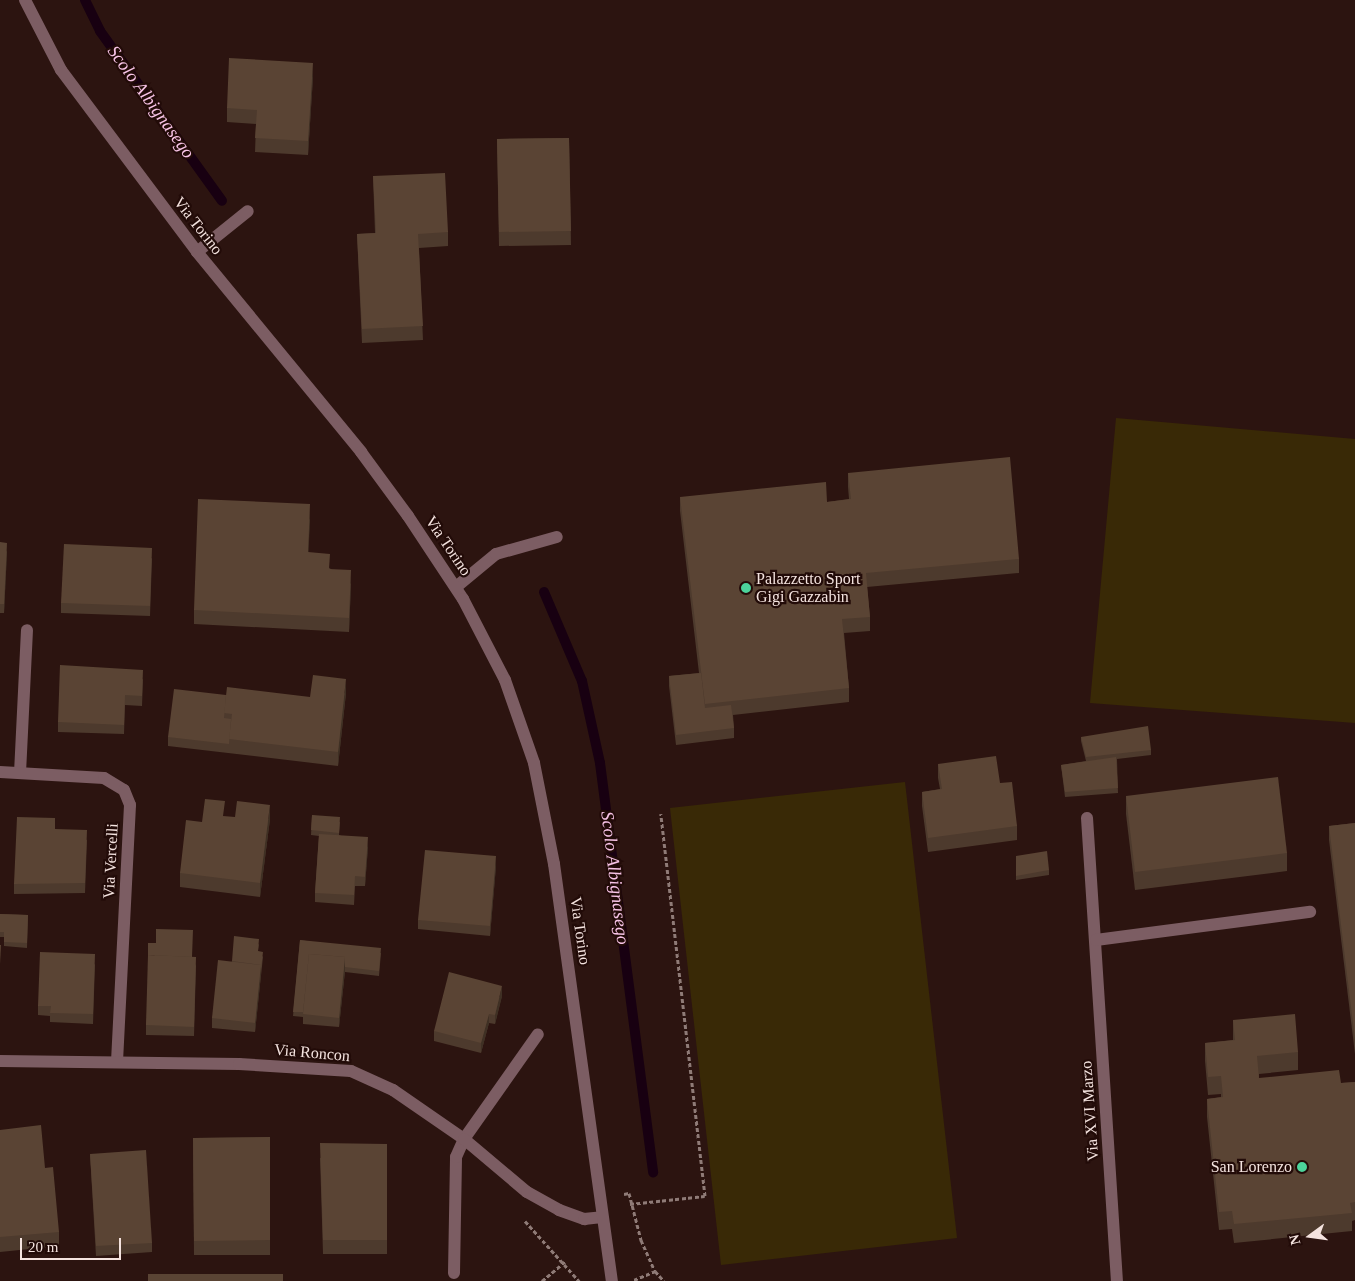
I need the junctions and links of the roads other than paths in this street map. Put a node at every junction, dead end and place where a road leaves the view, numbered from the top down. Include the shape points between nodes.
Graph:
1 (25, 0) edge
2 (248, 211) dead end
3 (197, 252) junction
4 (557, 537) dead end
5 (456, 587) junction
6 (27, 630) dead end
7 (0, 772) edge
8 (20, 773) junction
9 (1087, 818) dead end
10 (1310, 912) dead end
11 (1096, 940) junction
12 (538, 1034) dead end
13 (0, 1061) edge
14 (117, 1062) junction
15 (464, 1139) junction
16 (602, 1217) junction
17 (454, 1272) dead end
18 (612, 1281) edge
19 (1117, 1281) edge

1 - 3 street, Via Torino via 61,70
2 - 3 street
3 - 5 street, Via Torino via 361,452
4 - 5 street via 496,554
5 - 16 street, Via Torino via 505,680 534,763 554,864
6 - 8 street
7 - 8 street, Via Vercelli
8 - 14 street, Via Vercelli via 104,778 124,790 130,805
9 - 11 street, Via XVI Marzo
10 - 11 street
11 - 19 street, Via XVI Marzo
12 - 15 street
13 - 14 street, Via Roncon
14 - 15 street, Via Roncon via 238,1064 351,1071 393,1090
15 - 16 street, Via Roncon via 497,1170 543,1201 584,1219
15 - 17 street via 456,1157
16 - 18 street

